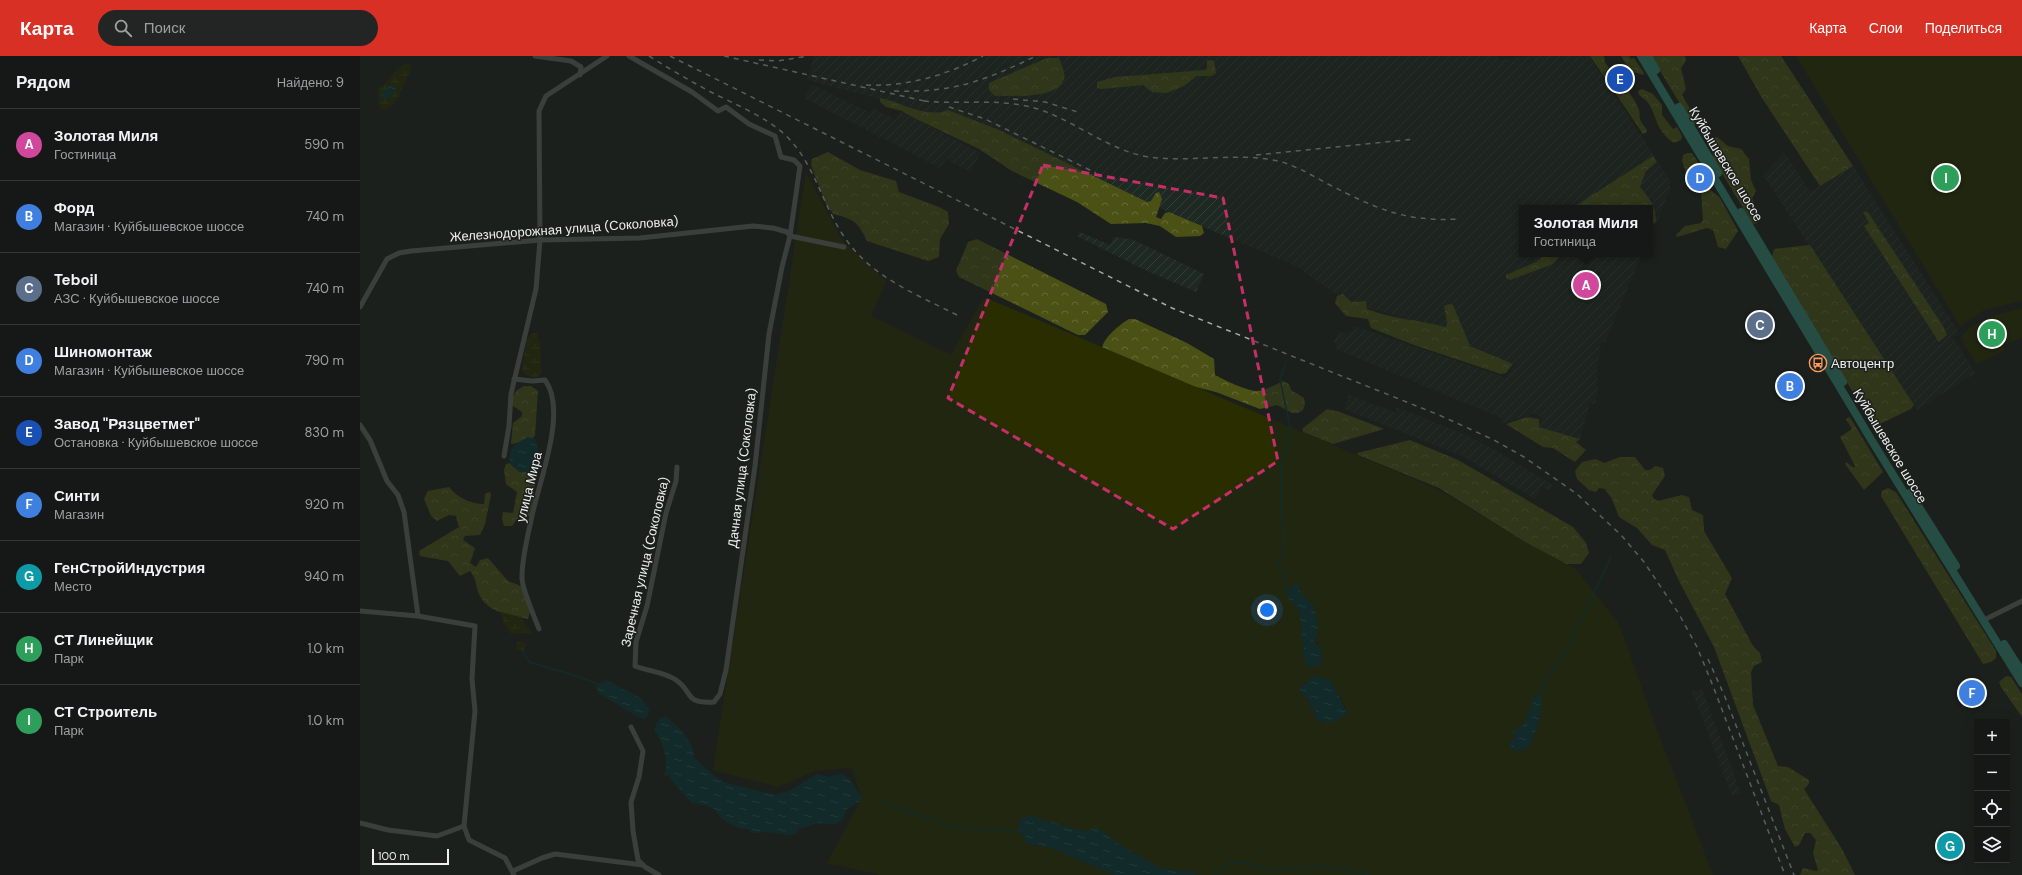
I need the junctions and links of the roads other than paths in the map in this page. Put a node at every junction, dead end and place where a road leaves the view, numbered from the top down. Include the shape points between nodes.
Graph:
1 (535, 56) edge
2 (608, 56) edge
3 (629, 56) edge
4 (1641, 56) edge
5 (1648, 56) edge
6 (580, 75) junction
7 (790, 236) junction
8 (540, 240) junction
9 (844, 247) dead end
10 (360, 307) edge
11 (514, 379) junction
12 (360, 425) edge
13 (504, 456) dead end
14 (677, 467) dead end
15 (2022, 601) edge
16 (360, 611) edge
17 (418, 616) junction
18 (1988, 618) junction
19 (539, 629) dead end
20 (2022, 672) edge
21 (2022, 683) edge
22 (714, 702) joint
23 (631, 728) dead end
24 (360, 823) edge
25 (464, 826) junction
26 (643, 865) junction
27 (514, 873) edge
28 (660, 875) edge

1 - 6 street via 570,61 581,67
2 - 6 street
3 - 7 street, Дачная улица (Соколовка) via 692,92 718,111 726,107 749,124 775,136 781,157 794,160 800,166
4 - 21 main road, Куйбышевское шоссе via 1872,441
5 - 18 main road, Куйбышевское шоссе
6 - 8 street via 546,96 539,112
7 - 8 street, Железнодорожная улица (Соколовка) via 787,232 773,228 753,226 640,238
7 - 9 street, Железнодорожная улица (Соколовка)
7 - 22 street, Дачная улица (Соколовка) via 769,334 755,466 726,670 720,694
8 - 10 street, Железнодорожная улица (Соколовка) via 411,251 392,256 383,263
8 - 11 street via 536,289
11 - 13 street
11 - 19 street, улица Мира via 545,380 553,396 554,423 532,516 521,578
12 - 17 street via 370,440 387,481 398,495 404,512
14 - 22 street, Заречная улица (Соколовка) via 676,481 636,642 634,666 676,680 692,699 702,703
15 - 18 street
16 - 17 street
17 - 25 street via 475,626 472,679 475,711
18 - 20 main road, Куйбышевское шоссе
23 - 26 street via 643,751 639,777 631,802 638,860
24 - 25 street via 388,830 437,836
25 - 27 street via 469,840 505,858
26 - 27 street via 555,854
26 - 28 street

